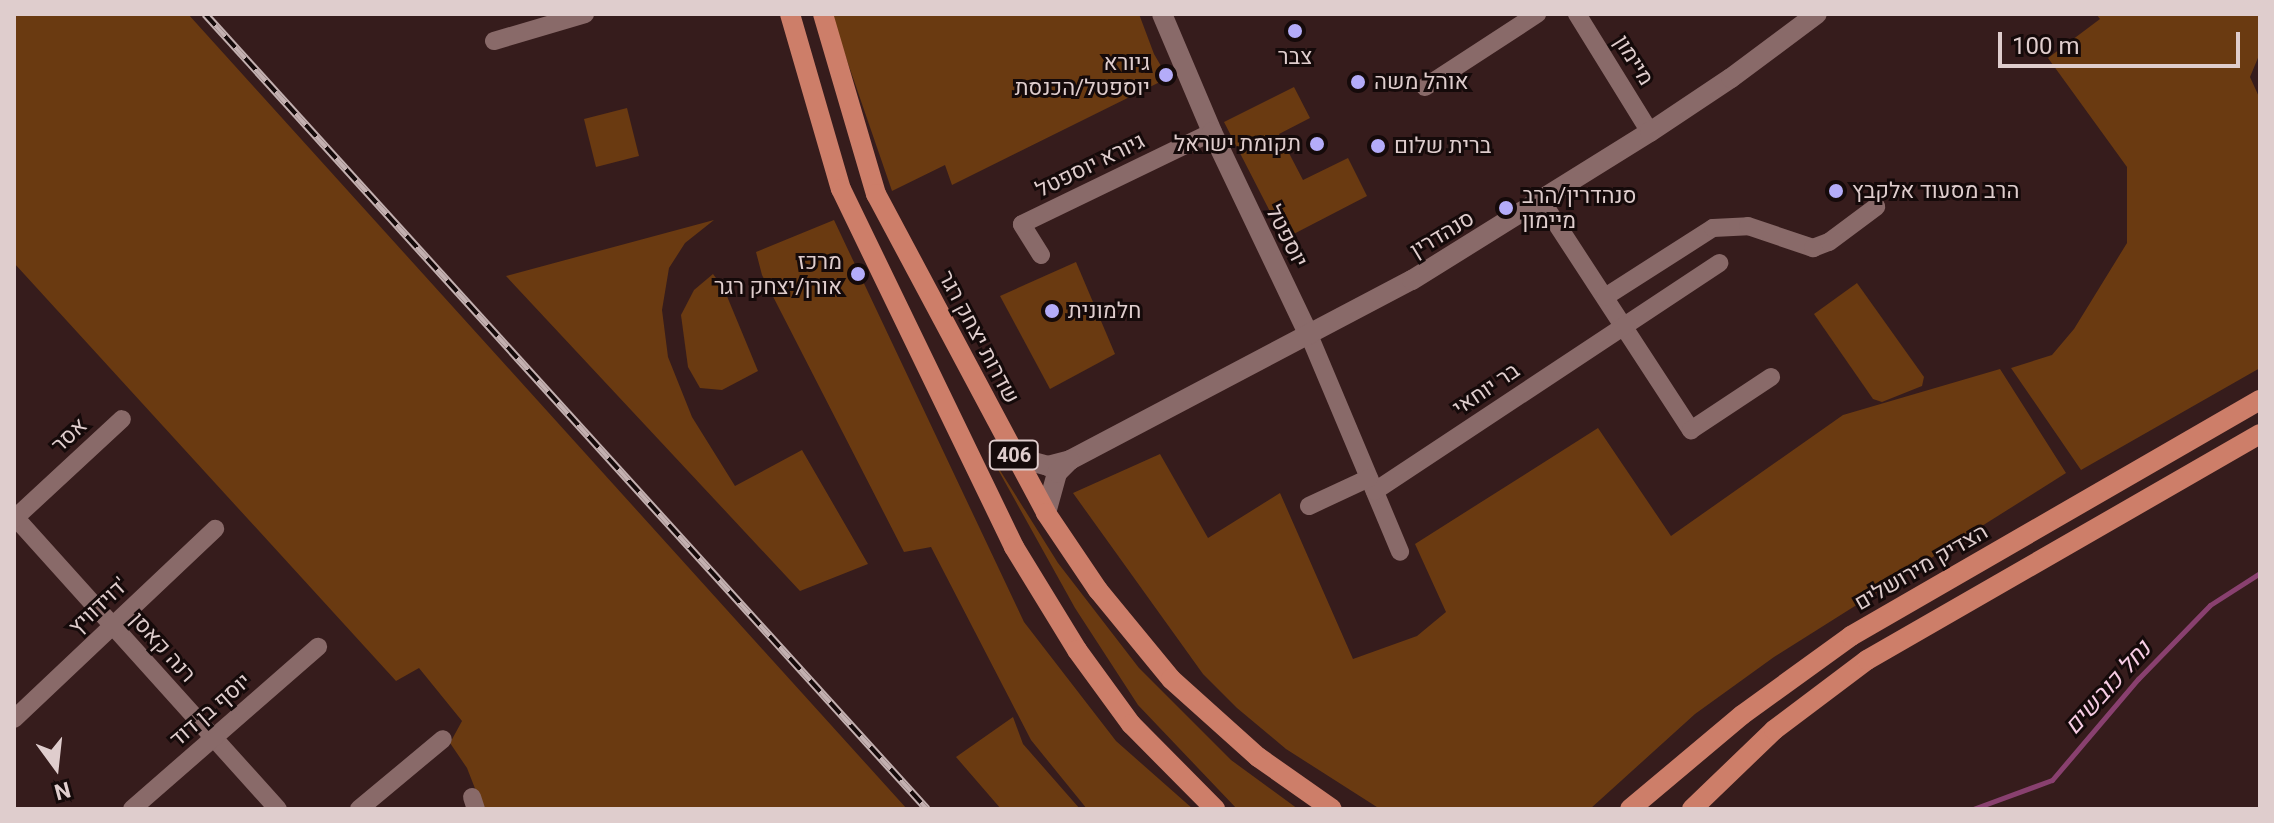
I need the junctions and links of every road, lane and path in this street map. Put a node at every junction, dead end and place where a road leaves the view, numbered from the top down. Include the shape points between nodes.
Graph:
1 (585, 14) edge
2 (790, 14) edge
3 (823, 14) edge
4 (1162, 14) edge
5 (1537, 14) edge
6 (1577, 14) edge
7 (1817, 14) edge
8 (494, 41) dead end
9 (1425, 87) dead end
10 (1212, 132) junction
11 (1650, 132) junction
12 (1541, 200) junction
13 (1876, 207) dead end
14 (1041, 255) dead end
15 (1719, 263) dead end
16 (1605, 297) junction
17 (1623, 326) junction
18 (1309, 335) junction
19 (1771, 377) dead end
20 (2260, 400) edge
21 (122, 419) dead end
22 (2260, 434) edge
23 (1015, 457) junction
24 (1070, 460) junction
25 (1372, 485) junction
26 (1309, 506) dead end
27 (1046, 513) junction
28 (14, 517) edge
29 (215, 529) dead end
30 (1400, 552) dead end
31 (112, 626) junction
32 (318, 647) dead end
33 (14, 719) edge
34 (212, 739) junction
35 (443, 739) dead end
36 (132, 809) edge
37 (278, 809) edge
38 (359, 809) edge
39 (1215, 809) edge
40 (1332, 809) edge
41 (1630, 809) edge
42 (1692, 809) edge

1 - 8 street
2 - 39 main road, 406 via 841,189 1014,547 1077,650 1131,724
3 - 23 main road, שדרות יצחק רגר / 406 via 876,194
4 - 10 street, יוספטל
5 - 9 street
6 - 11 street, מיימון
7 - 11 street, סנהדרין
10 - 14 street, גיורא יוספטל via 1022,224
10 - 18 street, יוספטל
11 - 12 street, סנהדרין
12 - 16 street
12 - 18 street, סנהדרין via 1412,280
13 - 16 street via 1813,248 1748,226 1713,228
15 - 17 street, בר יוחאי
16 - 17 street
17 - 19 street via 1691,430
17 - 25 street, בר יוחאי
18 - 24 street, סנהדרין
18 - 25 street, יוספטל
20 - 41 main road, הצדיק מירושלים via 1851,636 1742,715
21 - 28 street, אסר
22 - 42 main road via 1867,660 1774,730
23 - 24 street, סנהדרין via 1048,466
23 - 27 main road, שדרות יצחק רגר / 406
24 - 27 street via 1051,486
25 - 26 street
25 - 30 street, יוספטל
27 - 40 main road, שדרות יצחק רגר / 406 via 1098,590 1171,679 1258,757
28 - 31 street, רנה קאסן
29 - 31 street, דוידוויץ'
31 - 33 street, דוידוויץ'
31 - 34 street, רנה קאסן
32 - 34 street, יוסף בן דוד
34 - 36 street, יוסף בן דוד
34 - 37 street, רנה קאסן
35 - 38 street

